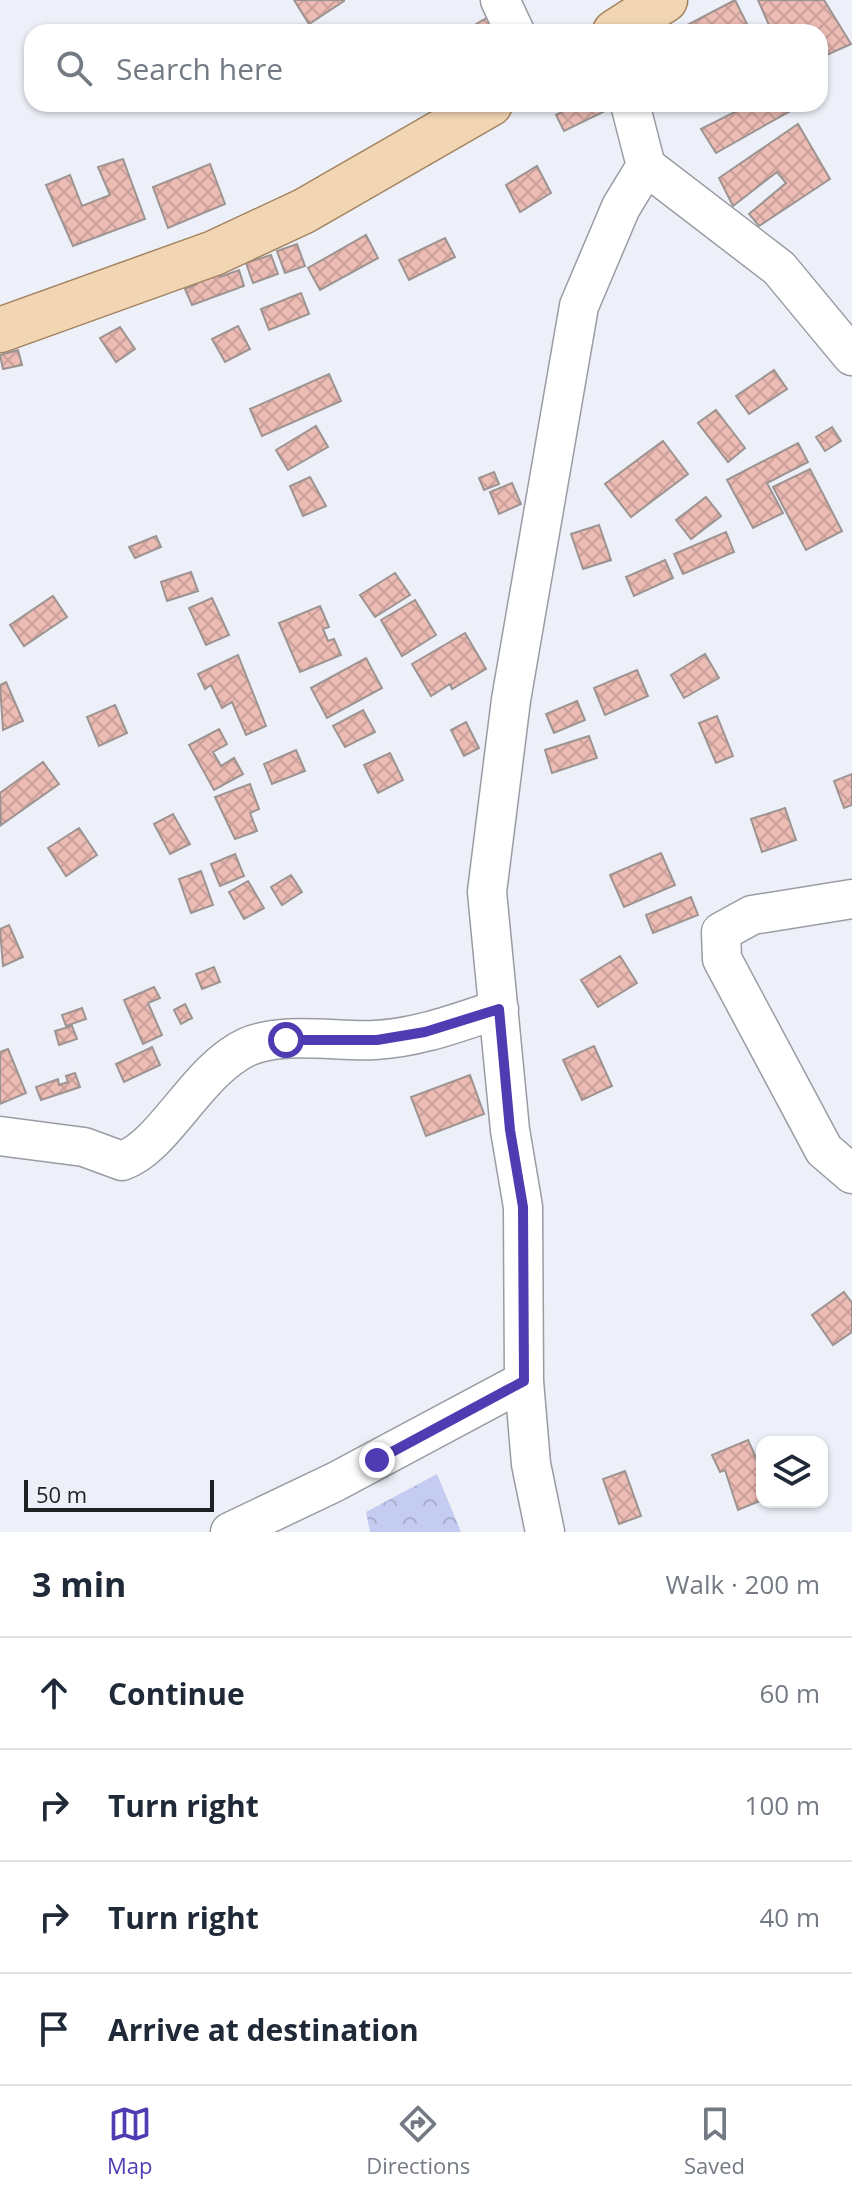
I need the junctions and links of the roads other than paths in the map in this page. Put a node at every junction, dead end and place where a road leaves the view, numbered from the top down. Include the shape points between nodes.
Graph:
1 (500, 0) edge
2 (665, 0) edge
3 (511, 24) edge
4 (628, 24) edge
5 (477, 112) edge
6 (632, 112) edge
7 (646, 166) junction
8 (0, 330) edge
9 (852, 356) edge
10 (852, 899) edge
11 (499, 1009) junction
12 (0, 1136) edge
13 (852, 1174) edge
14 (524, 1381) junction
15 (230, 1532) edge
16 (545, 1532) edge

1 - 3 street
2 - 4 main road
5 - 8 main road via 402,157 214,253
6 - 7 street
7 - 9 street via 779,268
7 - 11 street via 621,207 579,306 511,700 487,892
10 - 13 street via 752,915 721,932 719,945 768,1050 824,1150
11 - 12 street via 425,1032 377,1040 252,1045 223,1059 152,1138 122,1161 84,1147
11 - 14 street via 523,1207
14 - 15 street
14 - 16 street via 531,1464

